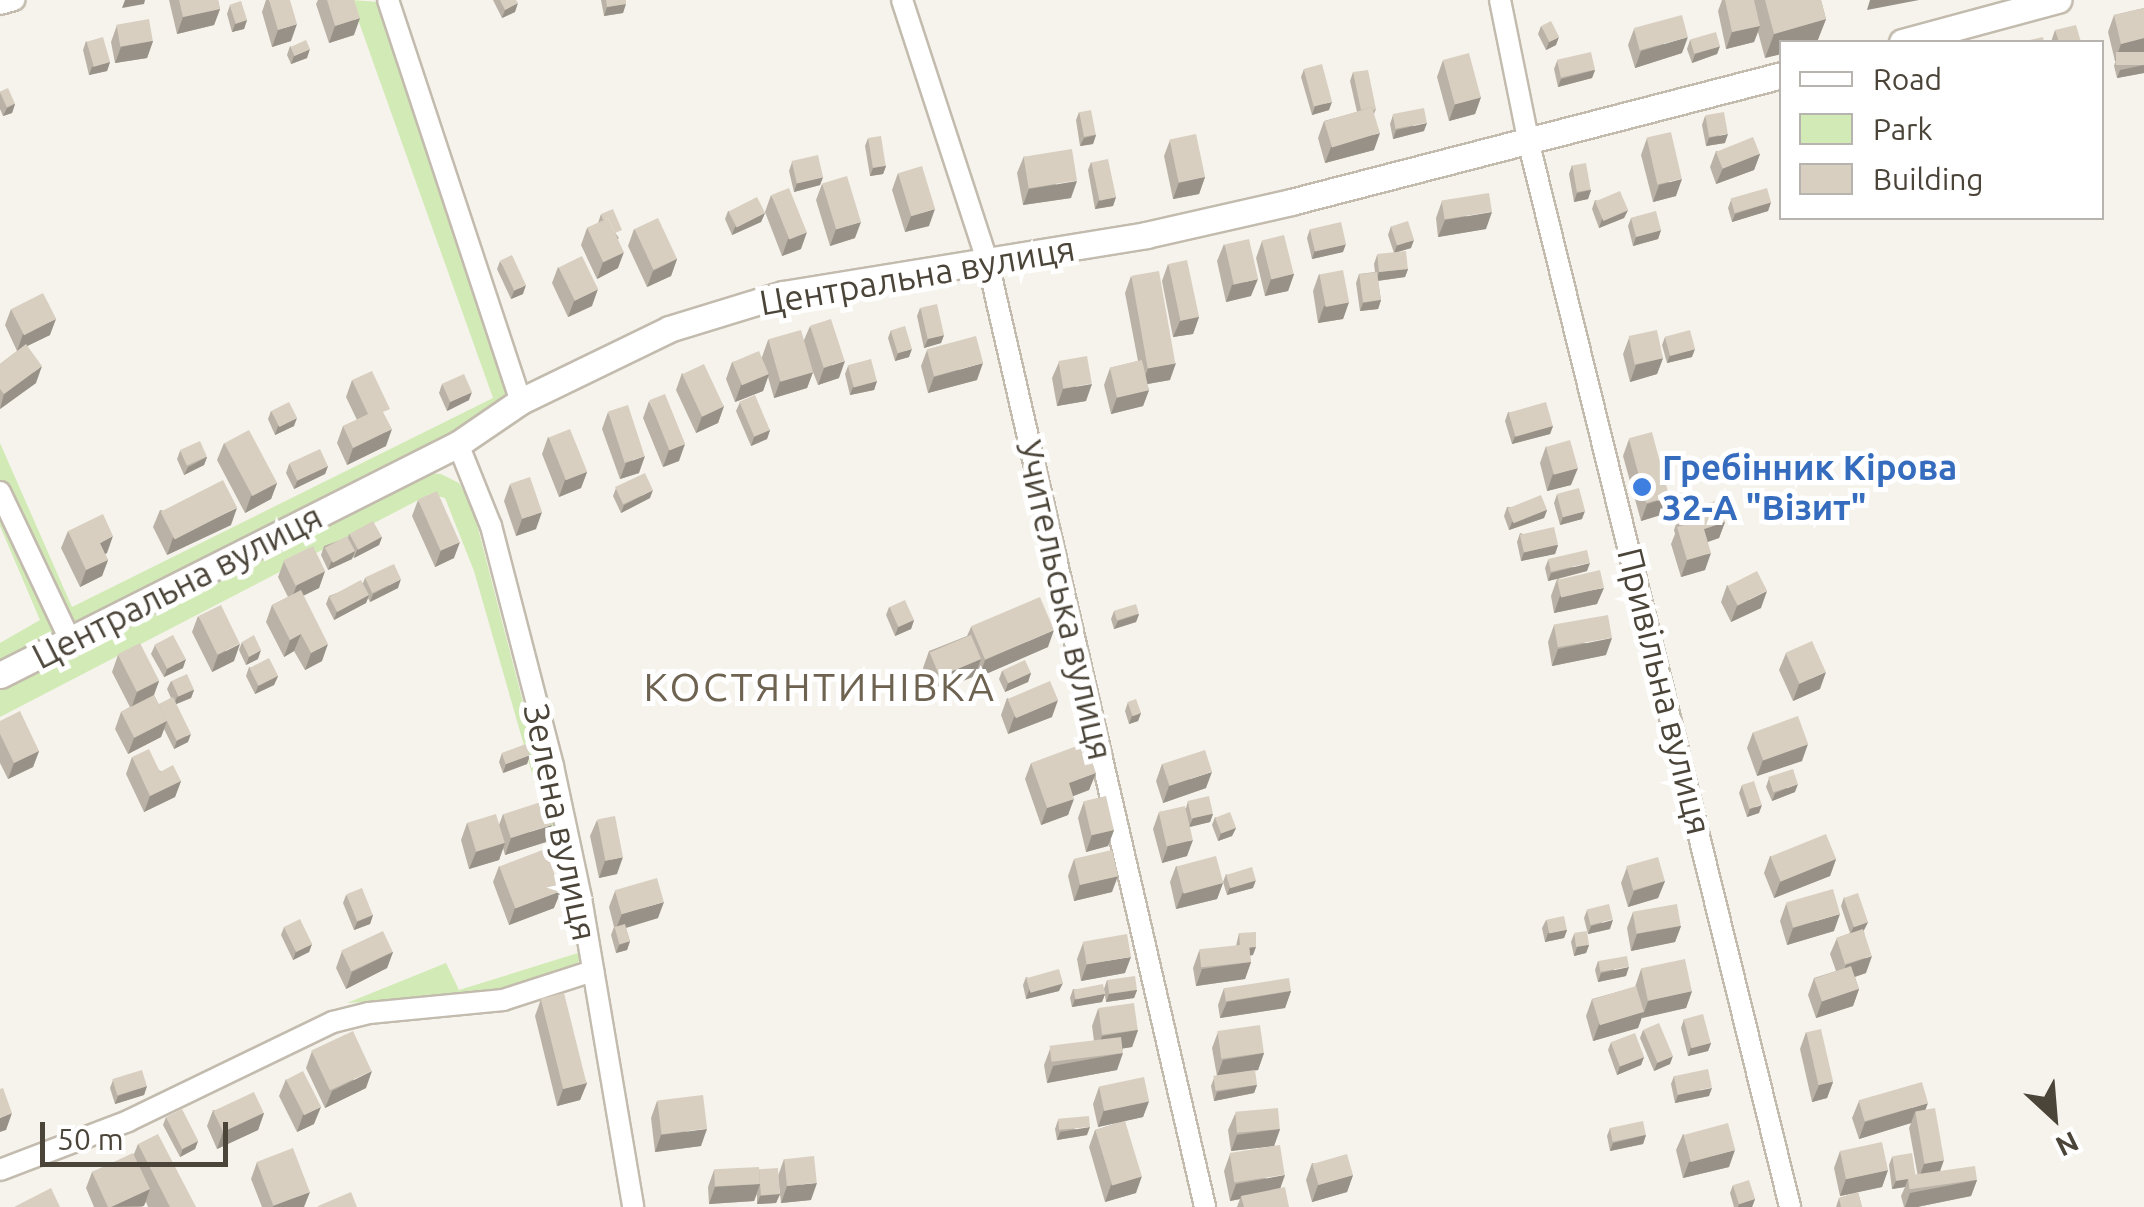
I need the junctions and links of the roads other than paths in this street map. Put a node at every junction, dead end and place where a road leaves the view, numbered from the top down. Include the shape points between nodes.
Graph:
1 (14, 0) edge
2 (388, 0) edge
3 (902, 0) edge
4 (1500, 0) edge
5 (2058, 0) edge
6 (0, 4) edge
7 (1909, 40) edge
8 (1779, 76) edge
9 (1529, 144) junction
10 (988, 262) junction
11 (521, 401) junction
12 (458, 444) junction
13 (0, 492) edge
14 (70, 640) junction
15 (0, 675) edge
16 (593, 972) junction
17 (0, 1170) edge
18 (633, 1207) edge
19 (1206, 1207) edge
20 (1790, 1207) edge

1 - 6 street
2 - 11 street
3 - 10 street, Учительська вулиця
4 - 9 street, Привільна вулиця
5 - 7 street
8 - 9 street, Центральна вулиця
9 - 10 street, Центральна вулиця via 1164,231
9 - 20 street, Привільна вулиця
10 - 11 street, Центральна вулиця via 783,294 669,328
10 - 19 street, Учительська вулиця
11 - 12 street, Центральна вулиця
12 - 14 street, Центральна вулиця
12 - 16 street, Зелена вулиця via 490,526 553,766
13 - 14 street
14 - 15 street, Центральна вулиця
16 - 17 street via 503,1000 333,1022 128,1121
16 - 18 street, Зелена вулиця

